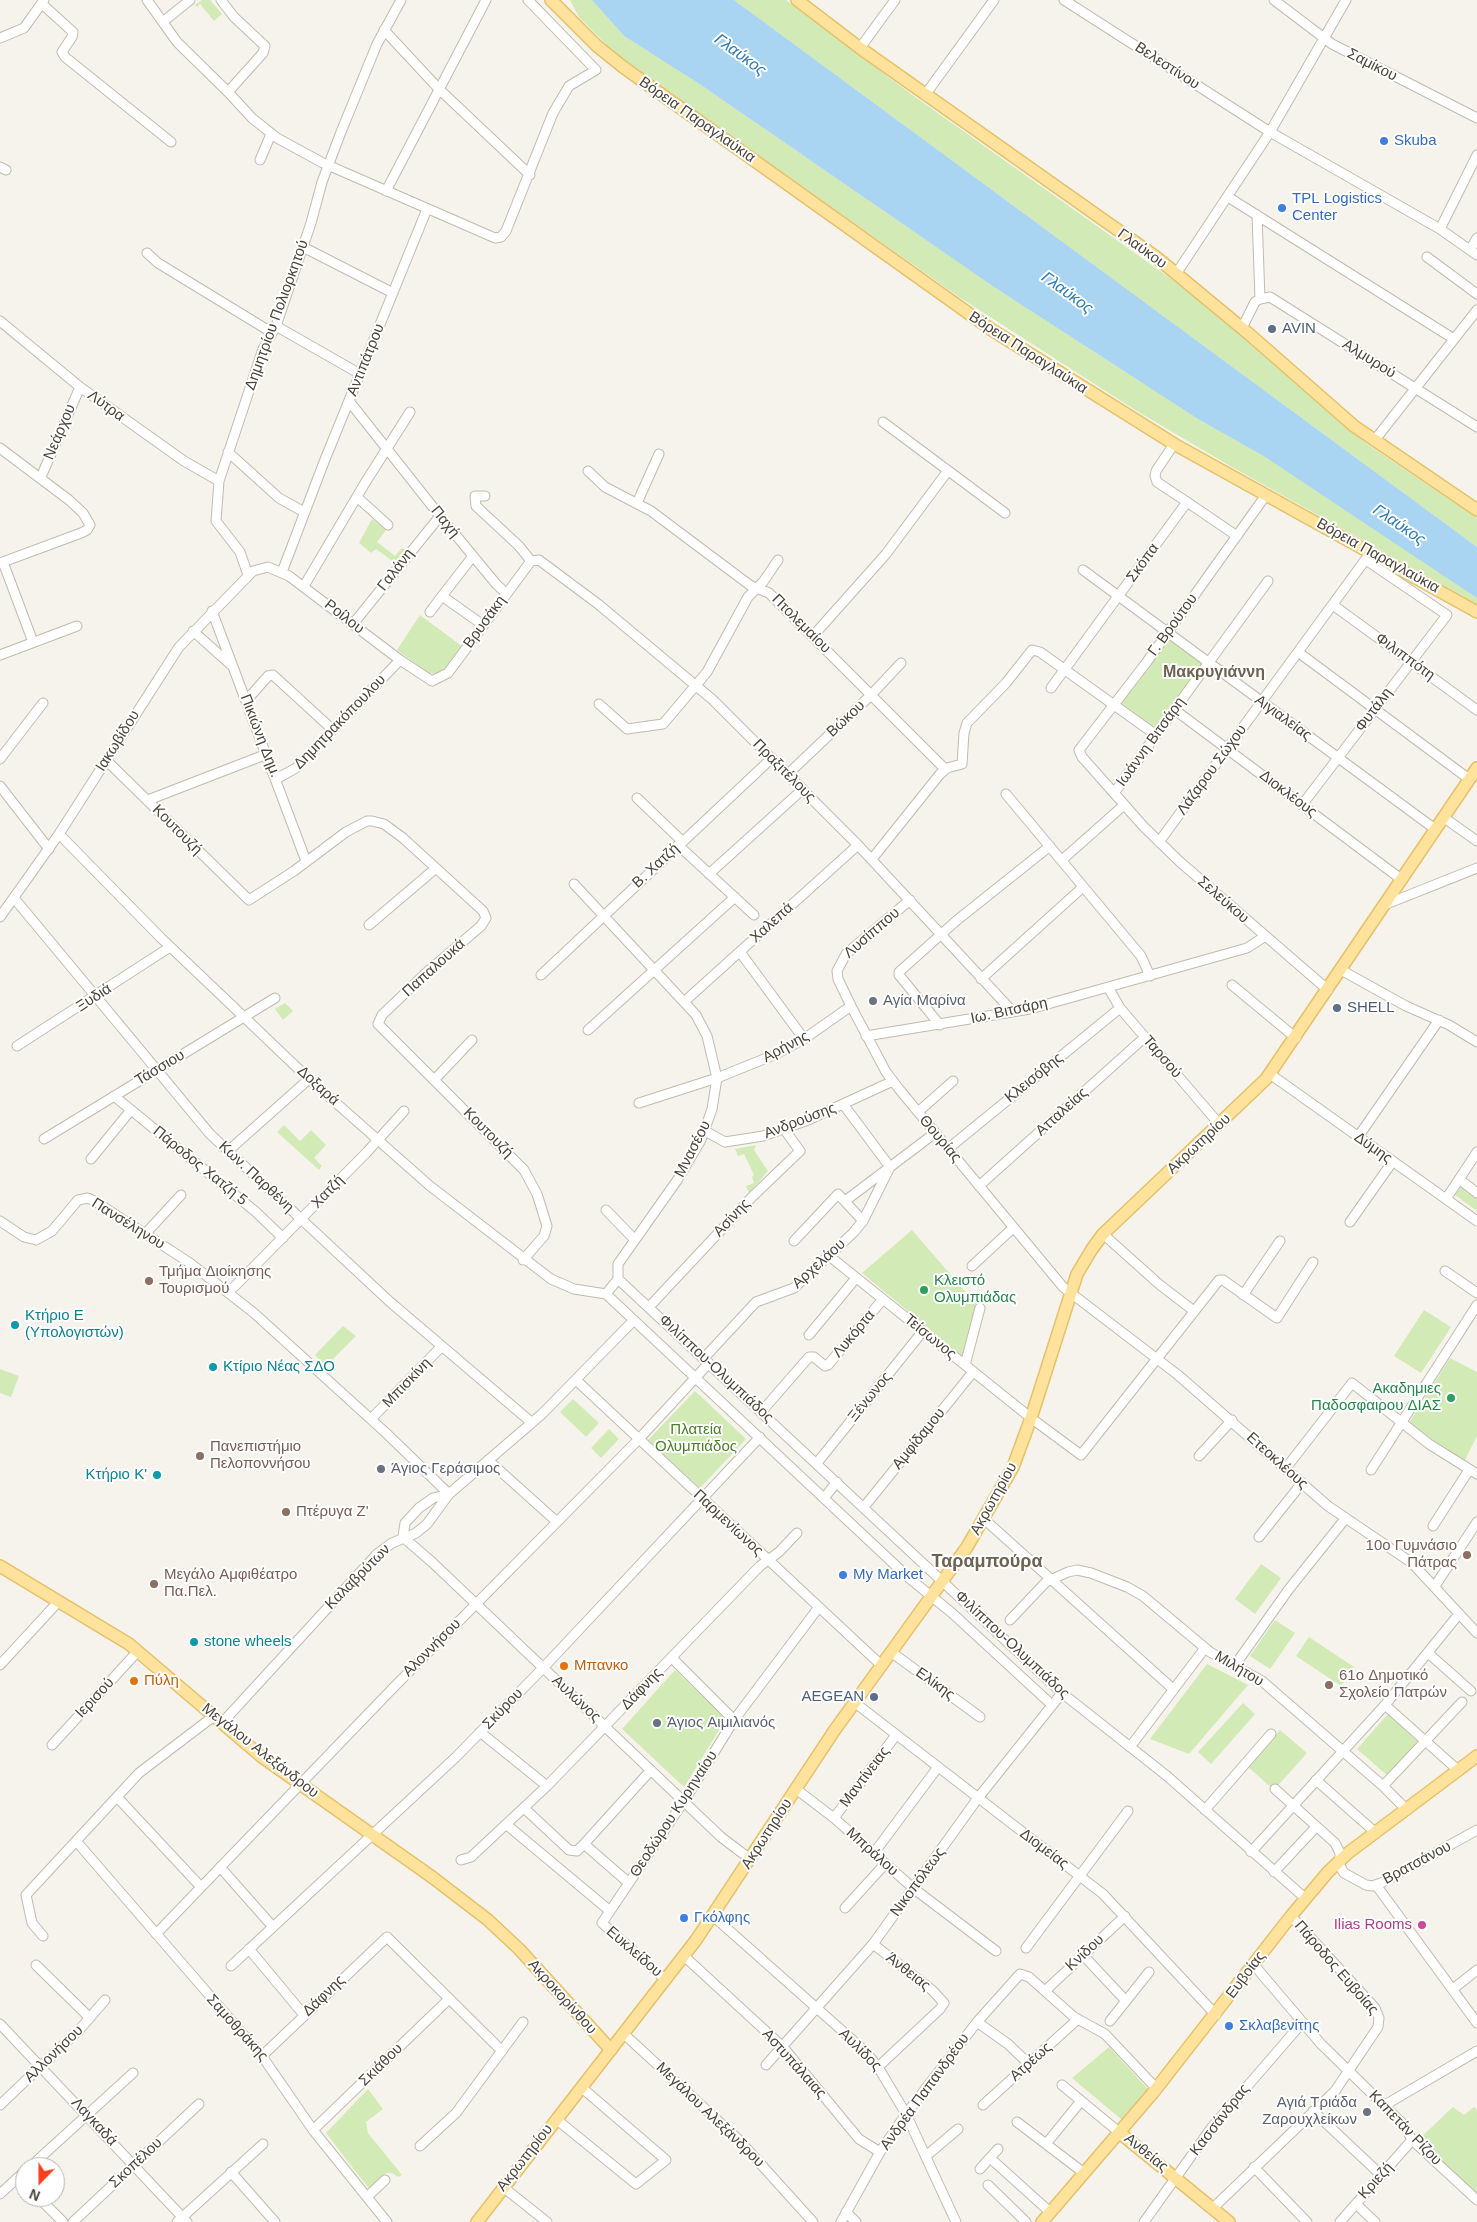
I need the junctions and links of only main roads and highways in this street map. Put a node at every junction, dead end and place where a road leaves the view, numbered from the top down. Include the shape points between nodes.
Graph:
1 (551, 0) edge
2 (797, 0) edge
3 (1477, 510) edge
4 (1477, 612) edge
5 (1477, 768) edge
6 (0, 1566) edge
7 (1477, 1756) edge
8 (514, 1944) joint
9 (611, 2050) junction
10 (1120, 2133) junction
11 (1046, 2219) edge
12 (477, 2222) edge
13 (1229, 2222) edge

1 - 4 main road, Βόρεια Παραγλαύκια via 605,53 667,100 967,314 1174,444 1369,556
2 - 3 main road, Γλαύκου via 1176,274 1328,405 1374,441
5 - 9 main road, Ακρωτηρίου via 1270,1074 1103,1234 1082,1264 1010,1474 984,1519 944,1581 854,1702 713,1916
6 - 8 main road, Μεγάλου Αλεξάνδρου via 138,1651 300,1785 432,1877
7 - 10 main road, Ευβοίας via 1342,1858 1305,1898
8 - 9 main road, Ακροκορίνθου
9 - 12 main road, Ακρωτηρίου
10 - 11 main road, Ευβοίας
10 - 13 main road, Ανθείας

